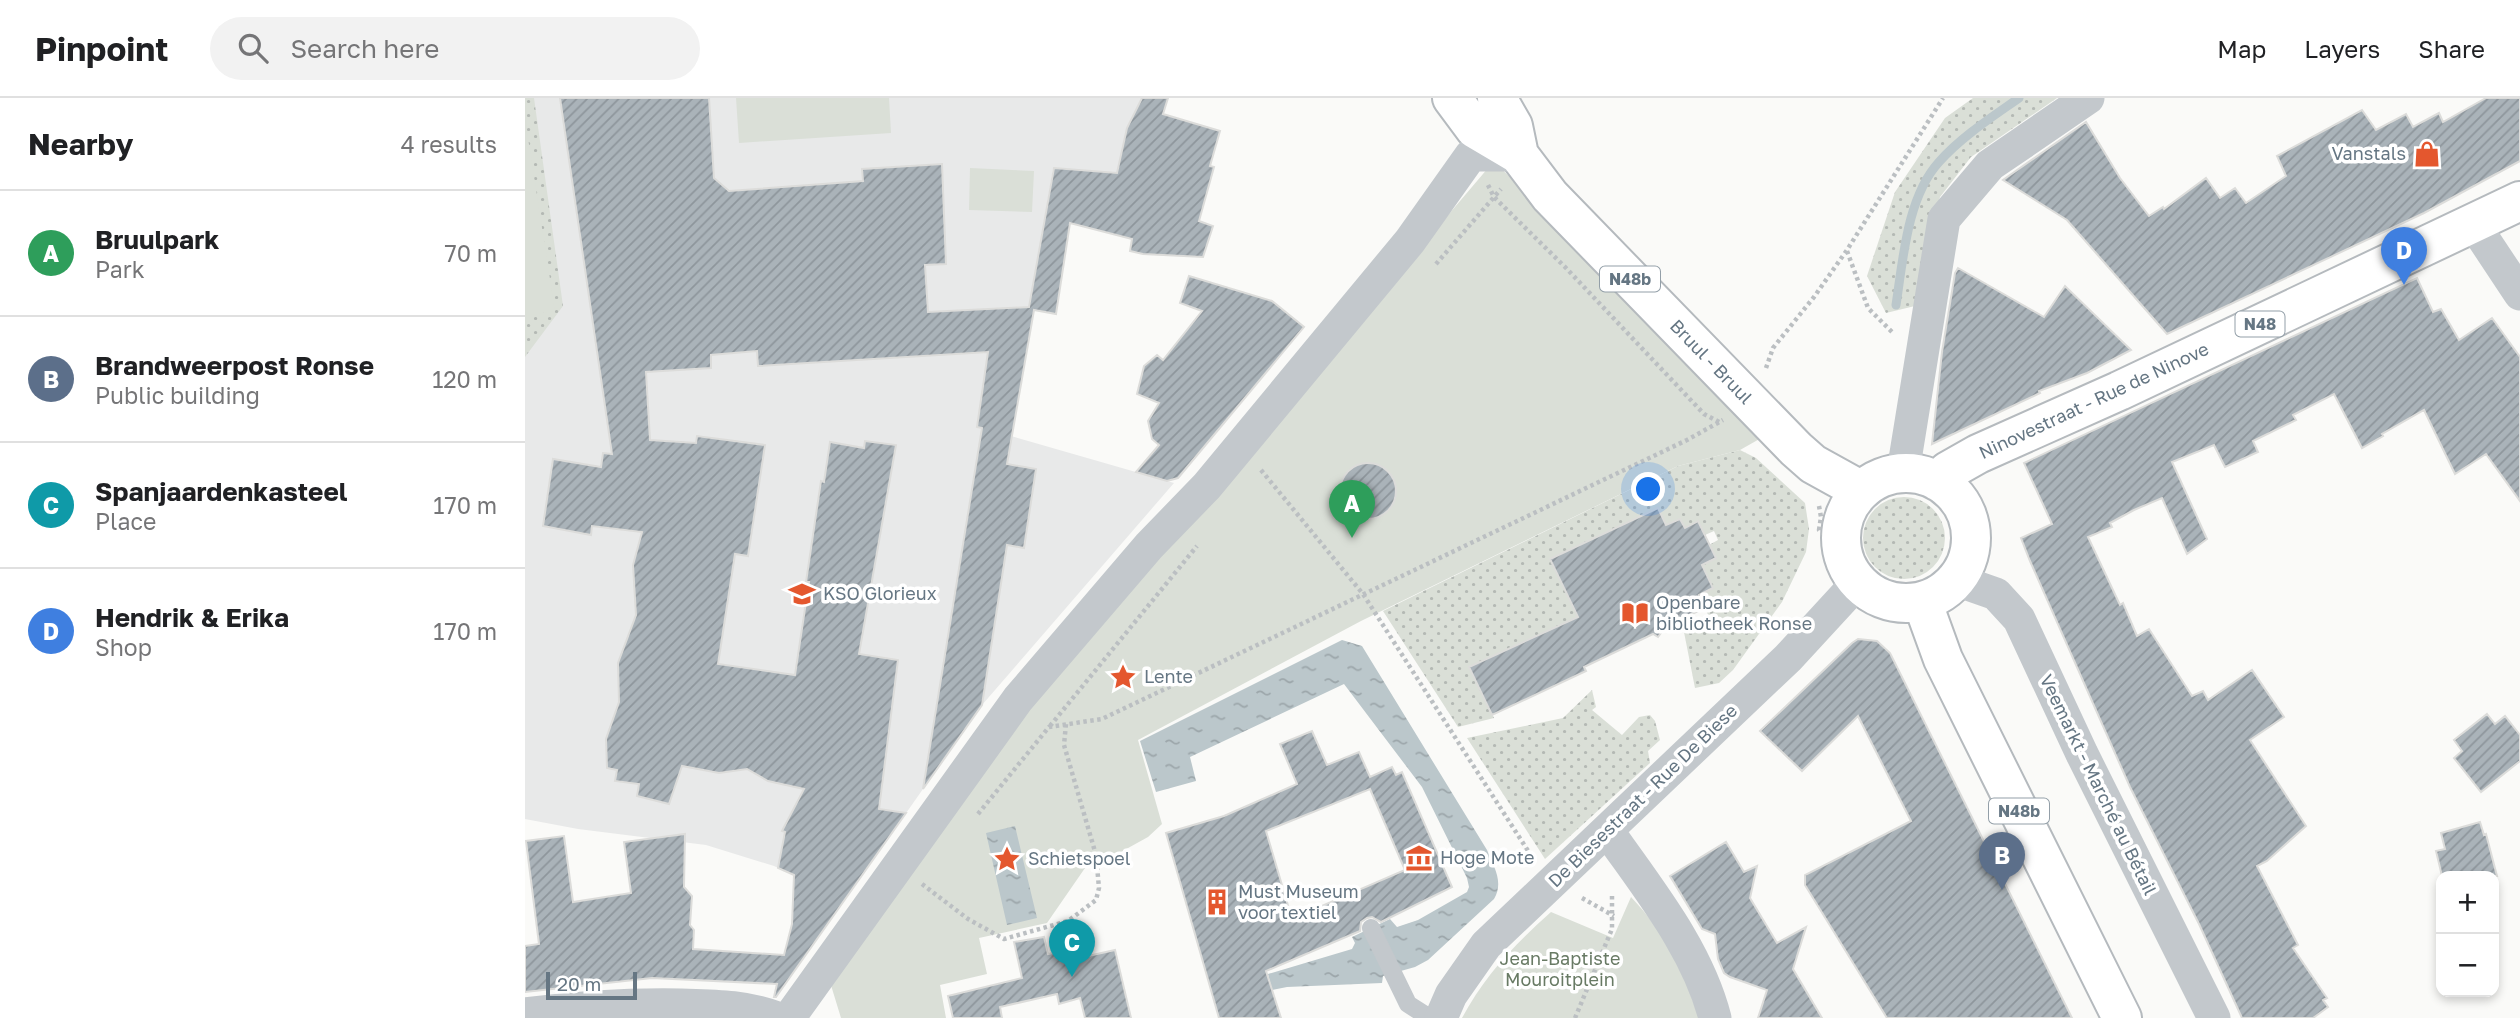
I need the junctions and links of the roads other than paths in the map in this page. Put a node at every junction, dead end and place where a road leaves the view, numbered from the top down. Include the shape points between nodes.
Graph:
1 (1452, 98) edge
2 (1497, 98) edge
3 (2088, 98) edge
4 (1519, 155) junction
5 (2520, 201) edge
6 (2473, 223) junction
7 (2520, 294) edge
8 (1920, 477) junction
9 (1860, 490) junction
10 (1956, 580) junction
11 (1858, 582) junction
12 (1922, 601) junction
13 (1607, 830) junction
14 (1371, 928) dead end
15 (525, 1014) edge
16 (777, 1018) edge
17 (789, 1018) edge
18 (1430, 1018) edge
19 (1441, 1018) edge
20 (1715, 1018) edge
21 (2122, 1018) edge
22 (2214, 1018) edge

1 - 4 main road, N48b via 1475,129
2 - 4 main road, N48b via 1513,126
3 - 8 street via 1990,165 1944,219 1922,358
4 - 9 main road, Bruul - Bruul / N48b via 1549,196 1795,449
4 - 17 street via 1471,155 1410,241 1207,486 1149,546 1019,699
5 - 6 main road, Ninovestraat - Rue de Ninove / N48
6 - 7 street
6 - 8 main road, Ninovestraat - Rue de Ninove / N48 via 1948,471
8 - 9 main road via 1878,479
8 - 10 main road via 1953,492 1971,528 1969,555
9 - 11 main road via 1841,529 1844,560
10 - 12 main road
10 - 22 street, Veemarkt - Marché au Bétail via 1996,594 2019,619
11 - 12 main road via 1888,600
11 - 13 street, De Biesestraat - Rue De Biese via 1788,658
12 - 21 main road, N48b via 1949,671
13 - 19 street, De Biesestraat - Rue De Biese via 1486,945 1451,995
13 - 20 street via 1696,966
14 - 18 lane via 1408,1004
15 - 16 street via 650,1004 740,1007

